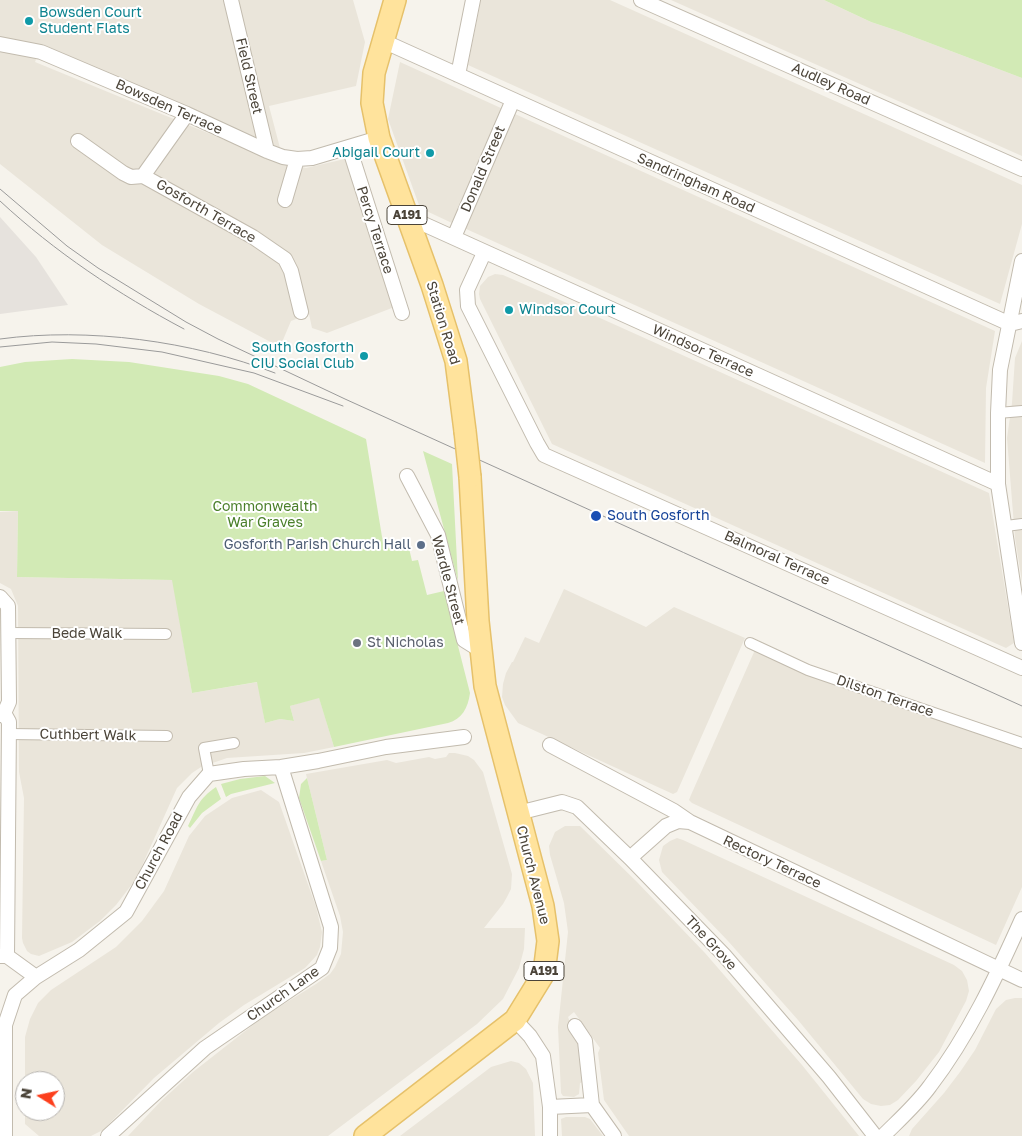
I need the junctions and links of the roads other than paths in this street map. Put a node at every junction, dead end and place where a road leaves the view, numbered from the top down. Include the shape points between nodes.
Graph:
1 (231, 0) edge
2 (395, 0) edge
3 (472, 0) edge
4 (641, 0) edge
5 (383, 41) junction
6 (0, 44) edge
7 (458, 75) junction
8 (513, 100) junction
9 (187, 114) junction
10 (379, 138) junction
11 (78, 141) dead end
12 (349, 147) junction
13 (267, 151) junction
14 (296, 159) junction
15 (1022, 169) edge
16 (143, 176) junction
17 (285, 200) dead end
18 (408, 217) junction
19 (454, 237) junction
20 (484, 253) junction
21 (1022, 261) edge
22 (301, 312) dead end
23 (402, 313) dead end
24 (1016, 322) edge
25 (1022, 411) edge
26 (998, 413) junction
27 (407, 476) dead end
28 (998, 484) junction
29 (1022, 524) edge
30 (1006, 526) junction
31 (0, 597) edge
32 (9, 633) junction
33 (166, 634) dead end
34 (1022, 641) edge
35 (750, 643) dead end
36 (480, 650) junction
37 (1022, 668) edge
38 (485, 686) joint
39 (2, 714) edge
40 (9, 734) junction
41 (167, 736) dead end
42 (464, 737) dead end
43 (234, 742) dead end
44 (1022, 743) edge
45 (550, 746) dead end
46 (281, 767) junction
47 (210, 774) junction
48 (518, 813) junction
49 (690, 822) junction
50 (630, 858) junction
51 (1022, 919) edge
52 (3, 956) edge
53 (999, 970) junction
54 (36, 977) junction
55 (1022, 980) edge
56 (515, 1020) junction
57 (575, 1026) dead end
58 (2, 1103) edge
59 (592, 1106) junction
60 (550, 1107) junction
61 (5, 1136) edge
62 (108, 1136) edge
63 (365, 1136) edge
64 (550, 1136) edge
65 (614, 1136) edge
66 (875, 1136) edge
67 (883, 1136) edge

1 - 13 street, Field Street
2 - 5 main road, Station Road / A191
3 - 7 street
4 - 15 street, Audley Road
5 - 7 street, Sandringham Road
5 - 10 main road, Station Road / A191 via 374,73 372,103
6 - 9 street, Bowsden Terrace via 41,52
7 - 8 street, Sandringham Road
8 - 19 street, Donald Street
8 - 24 street, Sandringham Road
9 - 13 street, Bowsden Terrace
9 - 16 street
10 - 12 street, Bowsden Terrace
10 - 18 main road, Station Road / A191
11 - 16 street, Gosforth Terrace via 130,177
12 - 14 street, Bowsden Terrace via 312,158
12 - 23 street, Percy Terrace
13 - 14 street, Bowsden Terrace
14 - 17 street
16 - 22 street, Gosforth Terrace via 286,259
18 - 19 street, Windsor Terrace
18 - 36 main road, Station Road / A191, bridge via 456,361 470,477
19 - 20 street, Windsor Terrace
20 - 28 street, Windsor Terrace
20 - 37 street, Balmoral Terrace via 467,290 468,306 544,454
21 - 24 street
24 - 26 street via 1000,370
25 - 26 street
26 - 28 street
27 - 36 street, Wardle Street via 438,536 464,640
28 - 30 street
29 - 30 street
30 - 34 street
31 - 32 street via 8,606
32 - 33 street, Bede Walk
32 - 39 street via 9,702
35 - 44 street, Dilston Terrace via 808,670
36 - 38 main road, Station Road / A191
38 - 48 main road, Church Avenue / A191
39 - 40 street via 9,722
40 - 41 street, Cuthbert Walk
40 - 52 street
42 - 46 street via 386,747
43 - 47 street via 204,748
45 - 49 street, Rectory Terrace
46 - 47 street
46 - 62 street, Church Lane via 331,927 330,948 322,968 205,1048
47 - 54 street, Church Road via 188,797 126,912 79,950
48 - 50 street, The Grove via 562,802 577,807
48 - 56 main road, Church Avenue / A191 via 543,906 548,941 544,973
49 - 50 street via 678,821 666,826
49 - 53 street, Rectory Terrace
50 - 66 street, The Grove via 724,955
51 - 53 street
52 - 54 street
53 - 55 street, Rectory Terrace
53 - 67 street via 971,1025 930,1087
54 - 58 street, Church Road via 15,996 5,1025
56 - 60 street via 543,1056
56 - 63 main road, Church Avenue / A191
57 - 59 street via 585,1041
58 - 61 street, Church Road
59 - 60 street
59 - 65 street
60 - 64 street

